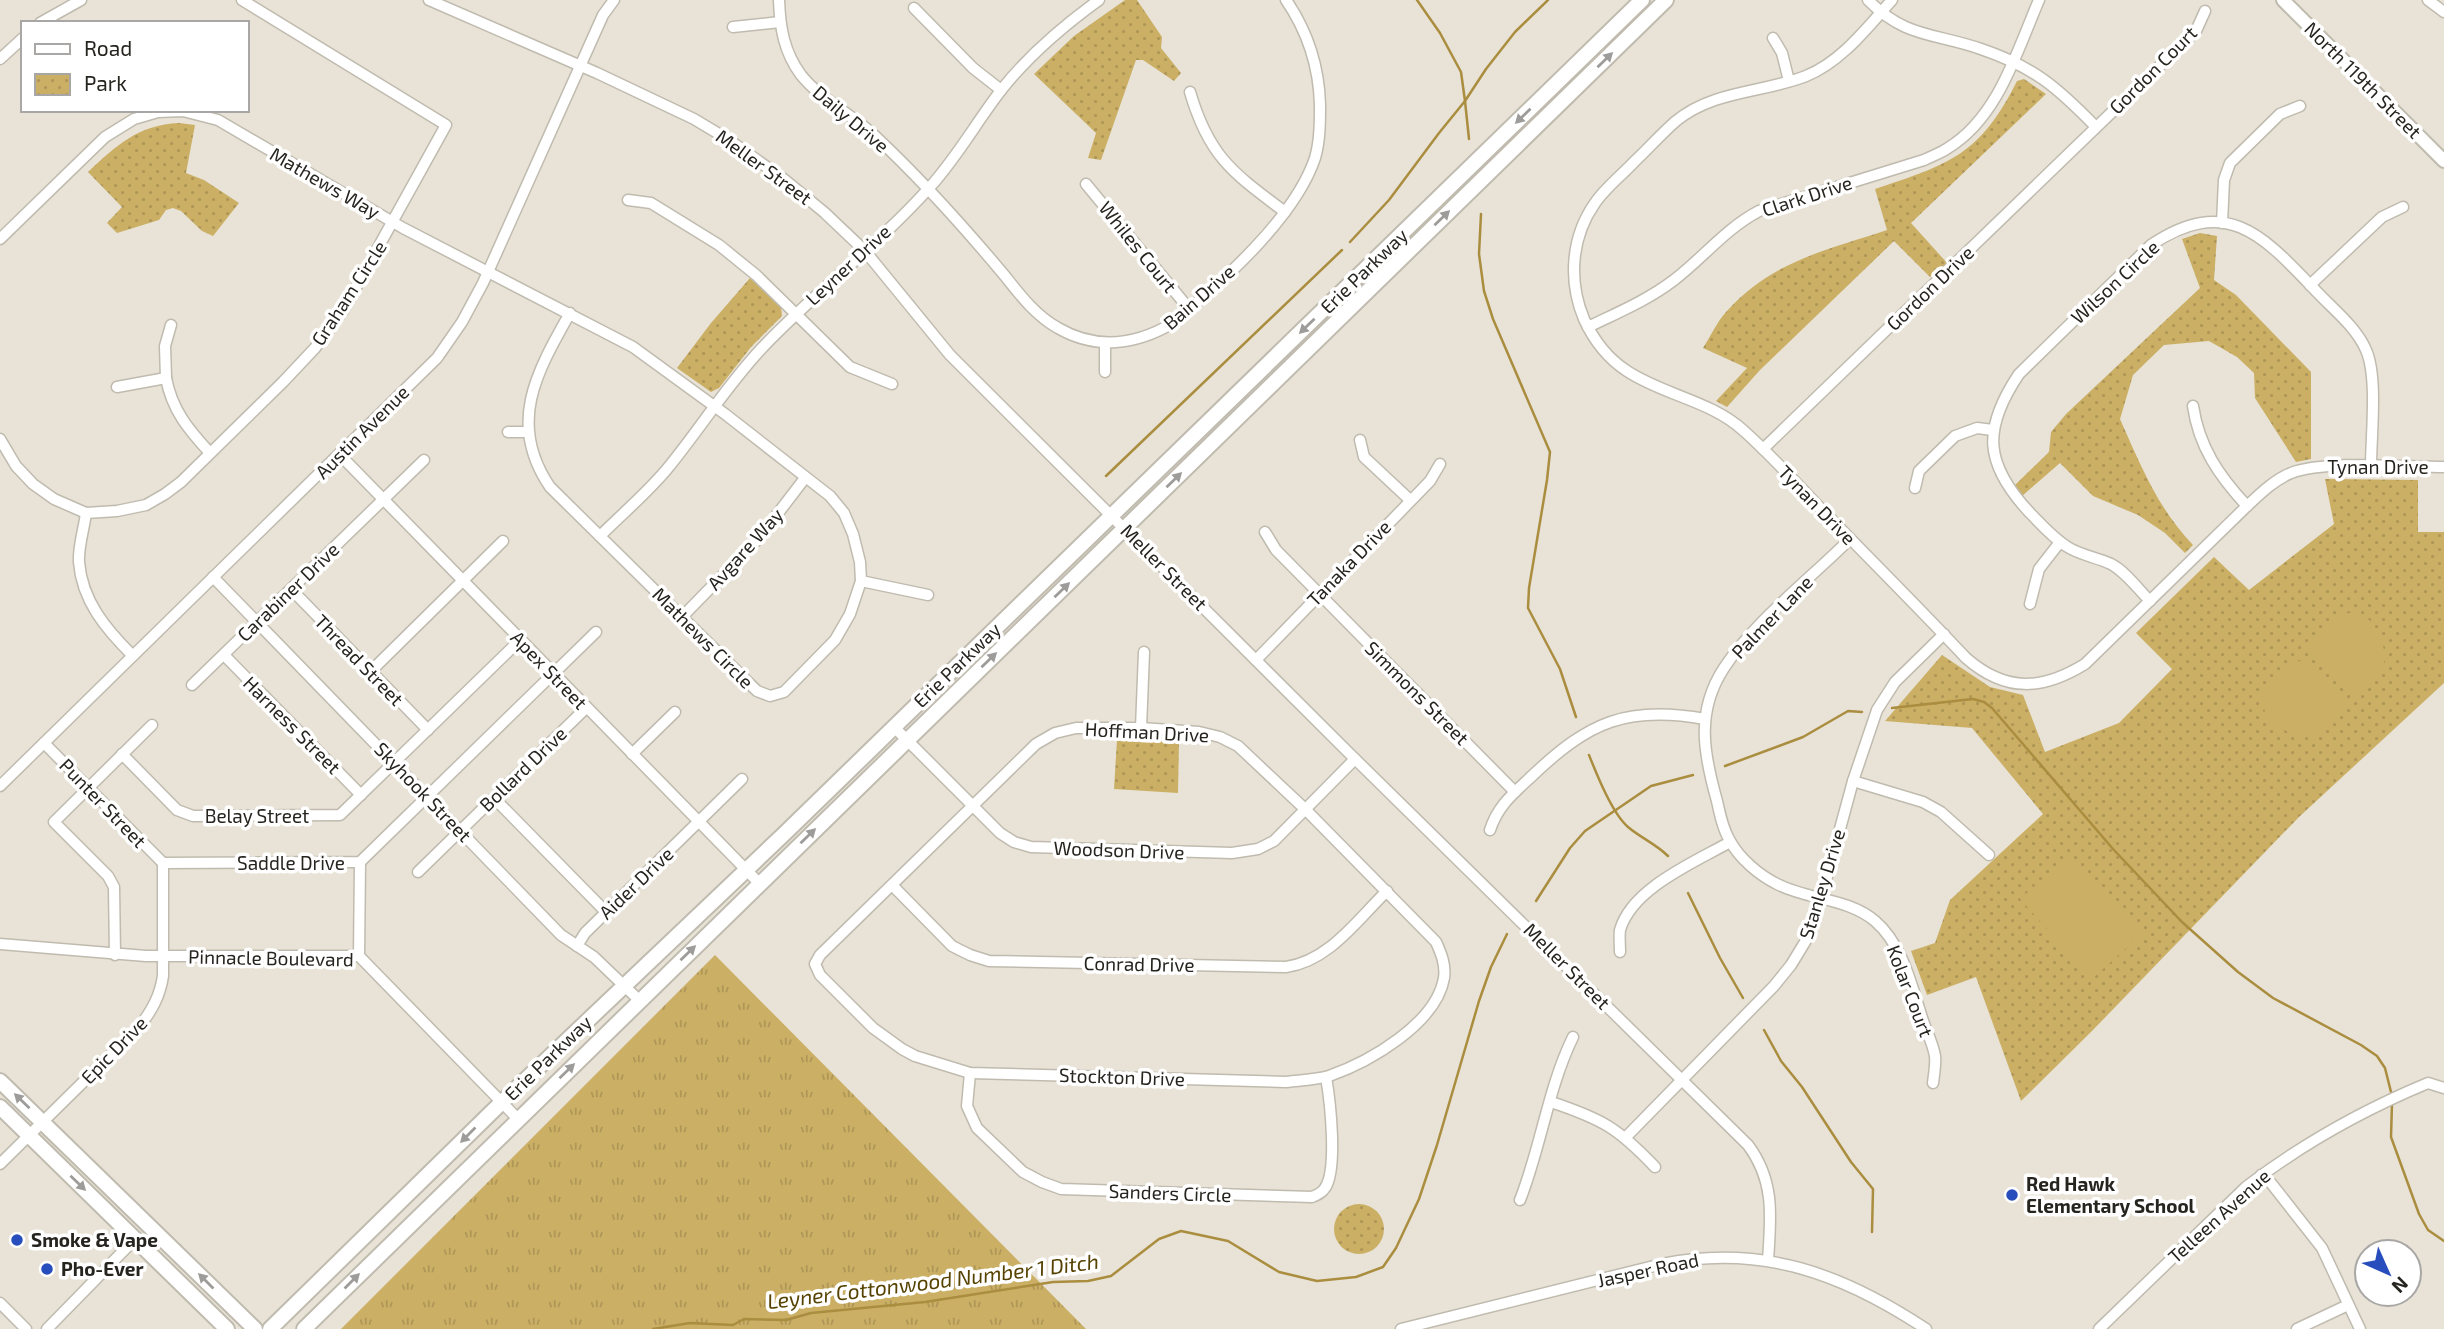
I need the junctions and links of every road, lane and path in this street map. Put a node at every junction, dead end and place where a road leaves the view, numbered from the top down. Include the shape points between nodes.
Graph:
1 (81, 0) edge
2 (242, 0) edge
3 (429, 0) edge
4 (614, 0) edge
5 (779, 0) edge
6 (1098, 0) edge
7 (1286, 0) edge
8 (1642, 0) edge
9 (1666, 0) edge
10 (1868, 0) edge
11 (1892, 0) edge
12 (2039, 0) edge
13 (2283, 0) edge
14 (2428, 0) edge
15 (914, 8) dead end
16 (2205, 11) dead end
17 (2444, 12) edge
18 (1881, 13) junction
19 (44, 21) edge
20 (780, 22) junction
21 (733, 27) dead end
22 (1773, 38) dead end
23 (21, 40) edge
24 (0, 59) edge
25 (2012, 62) junction
26 (580, 65) junction
27 (1789, 81) junction
28 (1001, 90) junction
29 (1191, 92) dead end
30 (2300, 106) dead end
31 (158, 112) edge
32 (187, 112) edge
33 (2096, 127) junction
34 (2444, 161) edge
35 (1086, 184) dead end
36 (928, 190) junction
37 (628, 200) dead end
38 (2403, 207) dead end
39 (1285, 212) junction
40 (393, 222) junction
41 (2222, 223) junction
42 (0, 239) edge
43 (864, 251) junction
44 (488, 272) junction
45 (2310, 285) junction
46 (1190, 310) junction
47 (570, 313) junction
48 (796, 313) junction
49 (170, 325) dead end
50 (1588, 327) junction
51 (1105, 344) junction
52 (1105, 372) dead end
53 (166, 378) junction
54 (892, 384) dead end
55 (117, 387) dead end
56 (2193, 406) dead end
57 (715, 407) junction
58 (1993, 430) junction
59 (508, 432) dead end
60 (528, 432) junction
61 (0, 439) edge
62 (1360, 440) dead end
63 (1763, 449) junction
64 (210, 453) junction
65 (340, 455) junction
66 (424, 460) dead end
67 (1440, 464) dead end
68 (2371, 466) junction
69 (2444, 467) edge
70 (805, 478) junction
71 (1915, 488) dead end
72 (383, 499) junction
73 (1410, 500) junction
74 (2247, 506) junction
75 (86, 513) junction
76 (1112, 515) junction
77 (1125, 528) junction
78 (1265, 531) dead end
79 (600, 537) junction
80 (1850, 539) junction
81 (503, 541) dead end
82 (2060, 542) junction
83 (213, 577) junction
84 (463, 581) junction
85 (861, 581) junction
86 (291, 589) junction
87 (1320, 594) junction
88 (928, 595) dead end
89 (2150, 601) junction
90 (2030, 604) dead end
91 (682, 617) junction
92 (257, 622) junction
93 (596, 632) dead end
94 (1944, 634) junction
95 (520, 640) junction
96 (1144, 652) dead end
97 (132, 655) junction
98 (224, 655) junction
99 (1256, 660) junction
100 (371, 671) junction
101 (553, 674) junction
102 (192, 685) dead end
103 (586, 708) junction
104 (675, 712) dead end
105 (1705, 719) junction
106 (152, 725) dead end
107 (894, 727) junction
108 (1140, 728) junction
109 (428, 730) junction
110 (908, 739) junction
111 (44, 743) junction
112 (122, 754) junction
113 (632, 754) junction
114 (1355, 759) junction
115 (395, 762) junction
116 (742, 779) dead end
117 (1853, 781) junction
118 (0, 786) edge
119 (88, 788) junction
120 (1515, 792) junction
121 (361, 795) junction
122 (427, 796) junction
123 (494, 798) junction
124 (973, 806) junction
125 (1306, 810) junction
126 (698, 822) junction
127 (461, 830) junction
128 (1490, 830) dead end
129 (1730, 842) junction
130 (1989, 855) dead end
131 (360, 862) junction
132 (163, 863) junction
133 (746, 870) junction
134 (418, 872) dead end
135 (760, 884) junction
136 (892, 885) junction
137 (1387, 891) junction
138 (1821, 899) junction
139 (606, 912) junction
140 (0, 944) edge
141 (577, 946) junction
142 (1620, 952) dead end
143 (115, 955) junction
144 (359, 956) junction
145 (163, 957) junction
146 (816, 964) joint
147 (625, 985) junction
148 (1439, 994) joint
149 (639, 1000) junction
150 (1573, 1037) dead end
151 (970, 1073) junction
152 (1326, 1077) junction
153 (1681, 1079) junction
154 (0, 1081) edge
155 (1933, 1083) dead end
156 (2444, 1088) edge
157 (502, 1102) junction
158 (1551, 1102) junction
159 (0, 1107) edge
160 (518, 1119) junction
161 (43, 1122) junction
162 (29, 1136) junction
163 (1626, 1137) junction
164 (0, 1164) edge
165 (1655, 1167) dead end
166 (2261, 1175) junction
167 (1520, 1199) dead end
168 (135, 1239) junction
169 (1768, 1260) junction
170 (0, 1303) edge
171 (2348, 1305) junction
172 (26, 1329) edge
173 (47, 1329) edge
174 (227, 1329) edge
175 (255, 1329) edge
176 (270, 1329) edge
177 (304, 1329) edge
178 (1401, 1329) edge
179 (1926, 1329) edge
180 (2099, 1329) edge
181 (2297, 1329) edge
182 (2360, 1329) edge

1 - 19 street
2 - 40 street, Graham Circle via 446,125
3 - 26 street, Meller Street
4 - 26 street, Austin Avenue
5 - 20 street, Daily Drive
6 - 28 street, Leyner Drive via 1051,37
7 - 39 street, Bain Drive via 1312,49 1320,118 1314,158
8 -> 76 main road, Erie Parkway
77 -> 9 main road, Erie Parkway
10 - 18 street
11 - 18 street, Tynan Drive
12 - 25 street, Clark Drive
13 - 34 street, North 119th Street
14 - 17 street
15 - 28 street
16 - 33 street, Gordon Court via 2196,31
18 - 25 street via 1927,36 1979,48
18 - 27 street, Tynan Drive via 1840,56
20 - 21 street
20 - 36 street, Daily Drive via 790,57 803,76 873,134
22 - 27 street
23 - 24 street
25 - 33 street via 2060,90
25 - 50 street, Clark Drive via 1984,116 1948,148 1759,211 1738,222 1655,294
26 - 43 street, Meller Street via 729,140 785,180
26 - 44 street, Austin Avenue
27 - 50 street, Tynan Drive via 1697,107 1677,120 1595,202 1577,241 1574,262 1574,284
28 - 36 street, Leyner Drive
29 - 39 street via 1207,137 1227,166
30 - 41 street via 2280,114 2230,163 2224,180
31 - 42 street, Mathews Way via 134,119 105,137
32 - 40 street, Mathews Way via 218,120
33 - 63 street, Gordon Drive
35 - 46 street, Whiles Court
36 - 43 street, Leyner Drive
36 - 51 street, Bain Drive via 1037,314 1057,328
37 - 48 street via 651,203 699,232 756,275
38 - 45 street via 2382,217
39 - 46 street, Bain Drive
40 - 44 street, Mathews Way
40 - 64 street, Graham Circle via 344,309 314,348
41 - 45 street, Wilson Circle via 2267,241
41 - 58 street, Wilson Circle via 2182,226 2151,245 2019,374 2003,398
43 - 48 street, Leyner Drive
43 - 76 street, Meller Street via 950,355
44 - 47 street, Mathews Circle
44 - 65 street, Austin Avenue via 437,358
45 - 68 street, Wilson Circle via 2366,349 2371,369
46 - 51 street, Bain Drive via 1157,333
47 - 57 street, Mathews Circle via 634,347
47 - 60 street, Mathews Circle via 535,380
48 - 54 street via 850,367
48 - 57 street, Leyner Drive
49 - 53 street
50 - 63 street, Tynan Drive via 1611,360 1628,372 1733,421
51 - 52 street
53 - 55 street
53 - 64 street via 176,411
56 - 74 street via 2209,458
57 - 70 street, Mathews Circle
57 - 79 street, Leyner Drive via 665,471
58 - 71 street via 1977,428 1955,436 1919,471
58 - 82 street, Wilson Circle via 2004,482
59 - 60 street
60 - 79 street, Mathews Circle via 550,488
61 - 75 street, Graham Circle via 33,484
62 - 73 street via 1364,457
63 - 80 street, Tynan Drive
64 - 75 street, Graham Circle via 181,482 146,505
65 - 72 street, Apex Street
65 - 83 street, Austin Avenue
66 - 72 street, Carabiner Drive
67 - 73 street, Tanaka Drive
68 - 69 street, Tynan Drive
68 - 74 street, Tynan Drive via 2291,473
70 - 85 street, Mathews Circle via 844,513 853,534
70 - 91 street, Avgare Way via 759,538
72 - 84 street, Apex Street
72 - 86 street, Carabiner Drive
73 - 87 street, Tanaka Drive
74 - 89 street, Tynan Drive
75 - 97 street via 79,560 84,589 98,618
76 - 77 street, Meller Street
76 - 107 main road, Erie Parkway
77 - 99 street, Meller Street
110 -> 77 main road, Erie Parkway
78 - 87 street, Simmons Street via 1276,550
79 - 91 street, Mathews Circle
80 - 94 street, Tynan Drive
80 - 105 street, Palmer Lane via 1734,653 1712,693
81 - 84 street
82 - 89 street, Wilson Circle via 2113,565
82 - 90 street via 2039,569
83 - 92 street, Skyhook Street
83 - 97 street, Austin Avenue
84 - 95 street, Apex Street
84 - 100 street
85 - 88 street
85 - 91 street, Mathews Circle via 835,640 784,692 770,696 757,691
86 - 92 street, Carabiner Drive
86 - 100 street, Thread Street
87 - 99 street, Tanaka Drive
87 - 120 street, Simmons Street
89 - 94 street, Tynan Drive via 2085,664 2050,682 2029,685 1989,675
92 - 98 street, Carabiner Drive
92 - 115 street, Skyhook Street
93 - 101 street, Saddle Drive
94 - 117 street, Stanley Drive via 1884,698
95 - 101 street, Apex Street
95 - 109 street, Belay Street
96 - 108 street
97 - 111 street, Austin Avenue
98 - 102 street, Carabiner Drive
98 - 121 street, Harness Street
99 - 114 street, Meller Street
100 - 109 street, Thread Street
101 - 103 street, Apex Street
101 - 122 street, Saddle Drive
103 - 113 street, Apex Street
103 - 123 street, Bollard Drive
104 - 113 street
105 - 120 street via 1649,714 1598,727 1569,743
105 - 129 street, Palmer Lane via 1707,766
106 - 112 street
107 - 110 street, Woodson Drive
107 - 133 main road, Erie Parkway
108 - 124 street, Hoffman Drive via 1076,728 1055,733 1037,744
108 - 125 street, Hoffman Drive via 1199,732 1229,741
109 - 115 street, Belay Street
110 - 124 street, Woodson Drive
135 -> 110 main road, Erie Parkway
111 - 118 street, Austin Avenue
111 - 119 street, Punter Street
112 - 119 street
112 - 121 street, Belay Street via 177,810 193,816 340,815
113 - 126 street, Apex Street
114 - 125 street, Woodson Drive
114 - 153 street, Meller Street
115 - 121 street, Belay Street
115 - 122 street, Skyhook Street
116 - 126 street, Aider Drive
117 - 130 street via 1923,802
117 - 138 street, Stanley Drive
119 - 132 street, Punter Street
119 - 143 street via 54,822 114,887
120 - 128 street via 1495,813
122 - 127 street, Skyhook Street
122 - 131 street, Saddle Drive
123 - 127 street, Bollard Drive
123 - 139 street
124 - 125 street, Woodson Drive via 1000,833 1031,847 1232,853 1274,841
124 - 136 street, Hoffman Drive
125 - 137 street, Hoffman Drive
126 - 133 street, Apex Street
126 - 139 street, Aider Drive
127 - 134 street, Bollard Drive
127 - 141 street, Skyhook Street via 561,935
129 - 138 street, Palmer Lane via 1756,871 1778,885
129 - 142 street via 1640,898 1620,931
131 - 132 street, Saddle Drive
131 - 144 street
132 - 145 street, Epic Drive
133 - 135 street, Apex Street
133 - 147 main road, Erie Parkway
149 -> 135 main road, Erie Parkway
136 - 137 street, Conrad Drive via 952,946 989,961 1286,967 1328,950
136 - 146 street, Hoffman Drive
137 - 148 street, Hoffman Drive via 1439,948 1444,978
138 - 153 street, Stanley Drive via 1791,965
138 - 155 street, Kolar Court via 1860,912 1893,942 1936,1058
139 - 141 street, Aider Drive
140 - 143 street, Pinnacle Boulevard
141 - 147 street, Skyhook Street
143 - 145 street, Pinnacle Boulevard
144 - 145 street, Pinnacle Boulevard
144 - 157 street, Pinnacle Boulevard
145 - 161 street, Epic Drive via 161,988 153,1009
146 - 151 street, Stockton Drive via 820,975 855,1011 891,1041 915,1056
147 - 149 street, Skyhook Street
147 - 157 main road, Erie Parkway
148 - 152 street, Stockton Drive via 1423,1016 1385,1049
160 -> 149 main road, Erie Parkway
150 - 158 street
151 - 152 street, Stockton Drive via 1286,1082
151 - 152 street, Sanders Circle via 967,1106 977,1128 1012,1163 1061,1189 1312,1197 1323,1191 1330,1177 1332,1114
153 - 163 street, Stanley Drive
153 - 169 street, Meller Street via 1758,1159 1766,1176 1771,1213
161 -> 154 main road
156 - 166 street, Telleen Avenue via 2428,1083 2392,1098 2322,1134
157 - 160 street, Pinnacle Boulevard
157 -> 176 main road, Erie Parkway
158 - 163 street via 1585,1113
158 - 167 street
159 - 162 main road
177 -> 160 main road, Erie Parkway
161 - 162 street, Epic Drive
175 -> 161 main road
162 - 164 street, Epic Drive
162 -> 168 main road
163 - 165 street
166 - 171 street via 2322,1248
166 - 180 street, Telleen Avenue
168 - 173 street
168 - 174 main road
169 - 178 street, Jasper Road via 1690,1258
169 - 179 street, Jasper Road via 1850,1286 1889,1304
170 - 172 street
171 - 181 street
171 - 182 street

